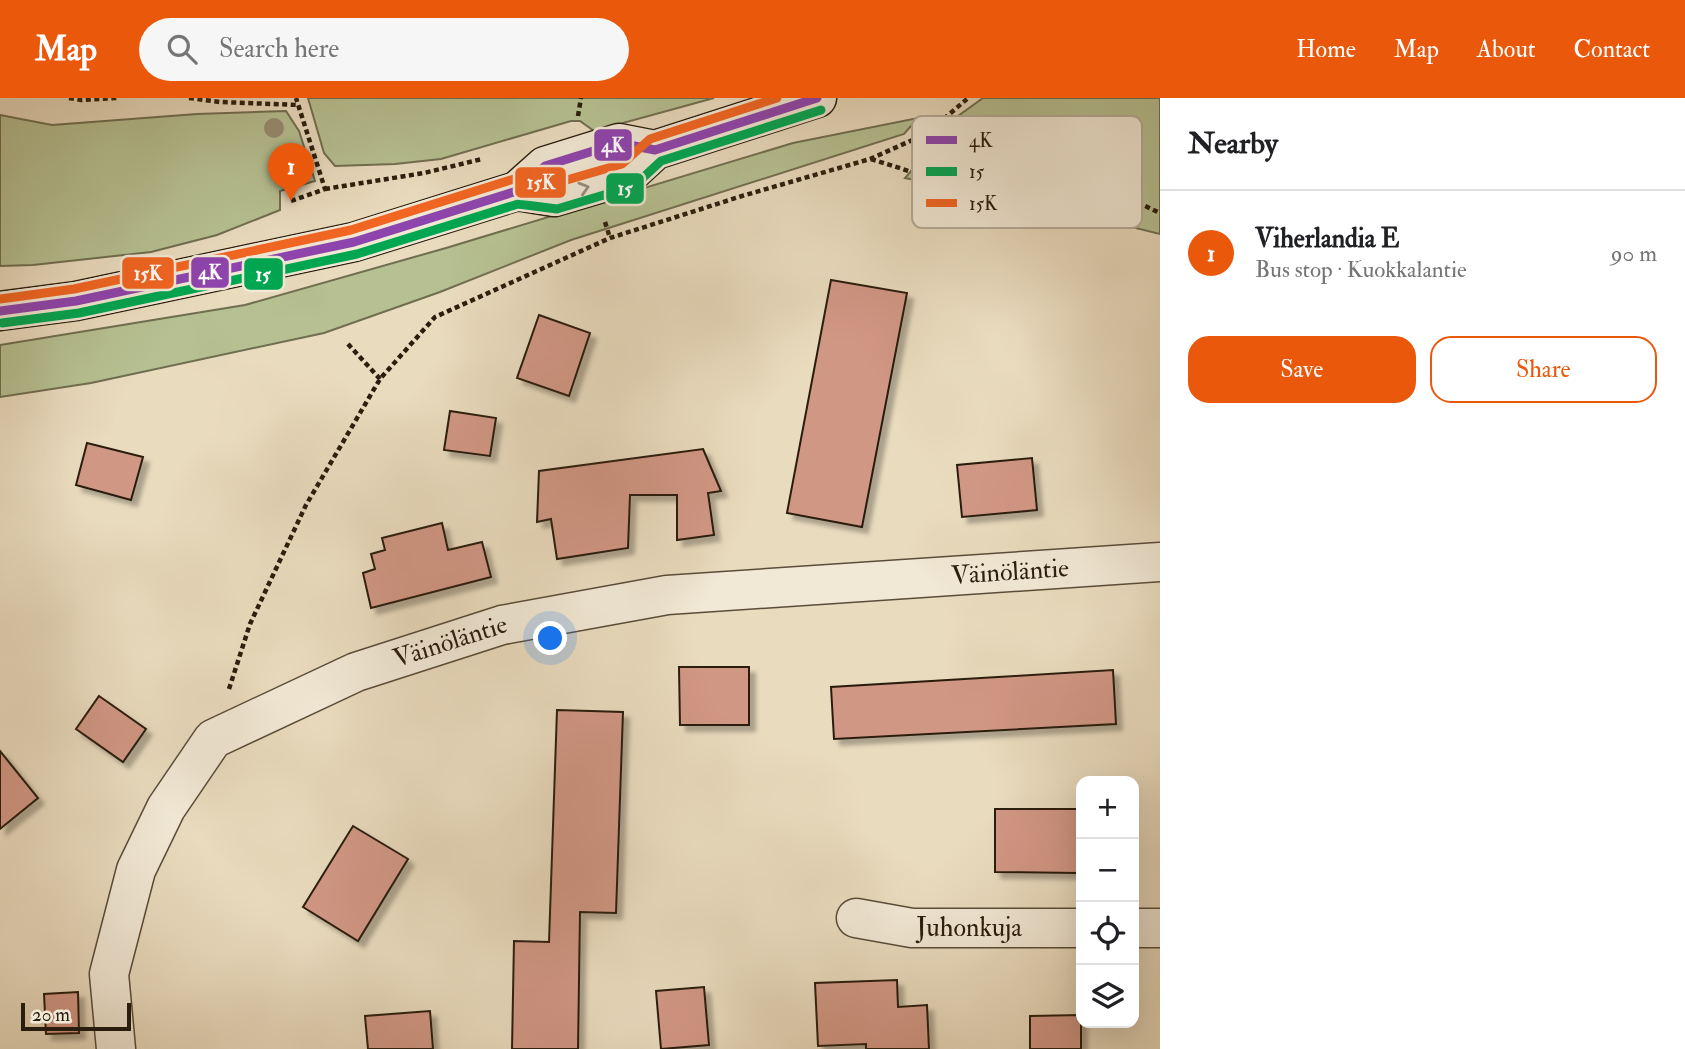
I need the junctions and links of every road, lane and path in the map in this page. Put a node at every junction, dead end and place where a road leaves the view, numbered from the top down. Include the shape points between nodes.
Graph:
1 (69, 98) edge
2 (118, 98) edge
3 (189, 98) edge
4 (296, 98) edge
5 (817, 98) edge
6 (967, 99) edge
7 (299, 105) junction
8 (947, 116) edge
9 (912, 140) edge
10 (489, 158) dead end
11 (870, 159) junction
12 (912, 173) edge
13 (325, 189) junction
14 (291, 201) dead end
15 (1142, 205) edge
16 (1160, 214) edge
17 (0, 311) edge
18 (348, 344) dead end
19 (380, 379) junction
20 (1160, 562) edge
21 (213, 740) junction
22 (856, 918) dead end
23 (1076, 928) edge
24 (1139, 928) edge
25 (1160, 928) edge
26 (116, 1049) edge

1 - 2 path
3 - 7 path
4 - 7 path
5 - 17 street via 655,150 619,143 582,154 545,166 517,191 354,242 76,301
6 - 8 path
7 - 13 path
9 - 11 path
10 - 13 path
11 - 12 path
11 - 19 path via 610,238 435,317
13 - 14 path
15 - 16 path
18 - 19 path
19 - 21 path via 306,505 250,624
20 - 21 street, Väinöläntie via 667,595 502,625 356,672
21 - 26 street, Väinöläntie via 166,808 136,870 109,974
22 - 23 street, Juhonkuja via 912,928
24 - 25 street

